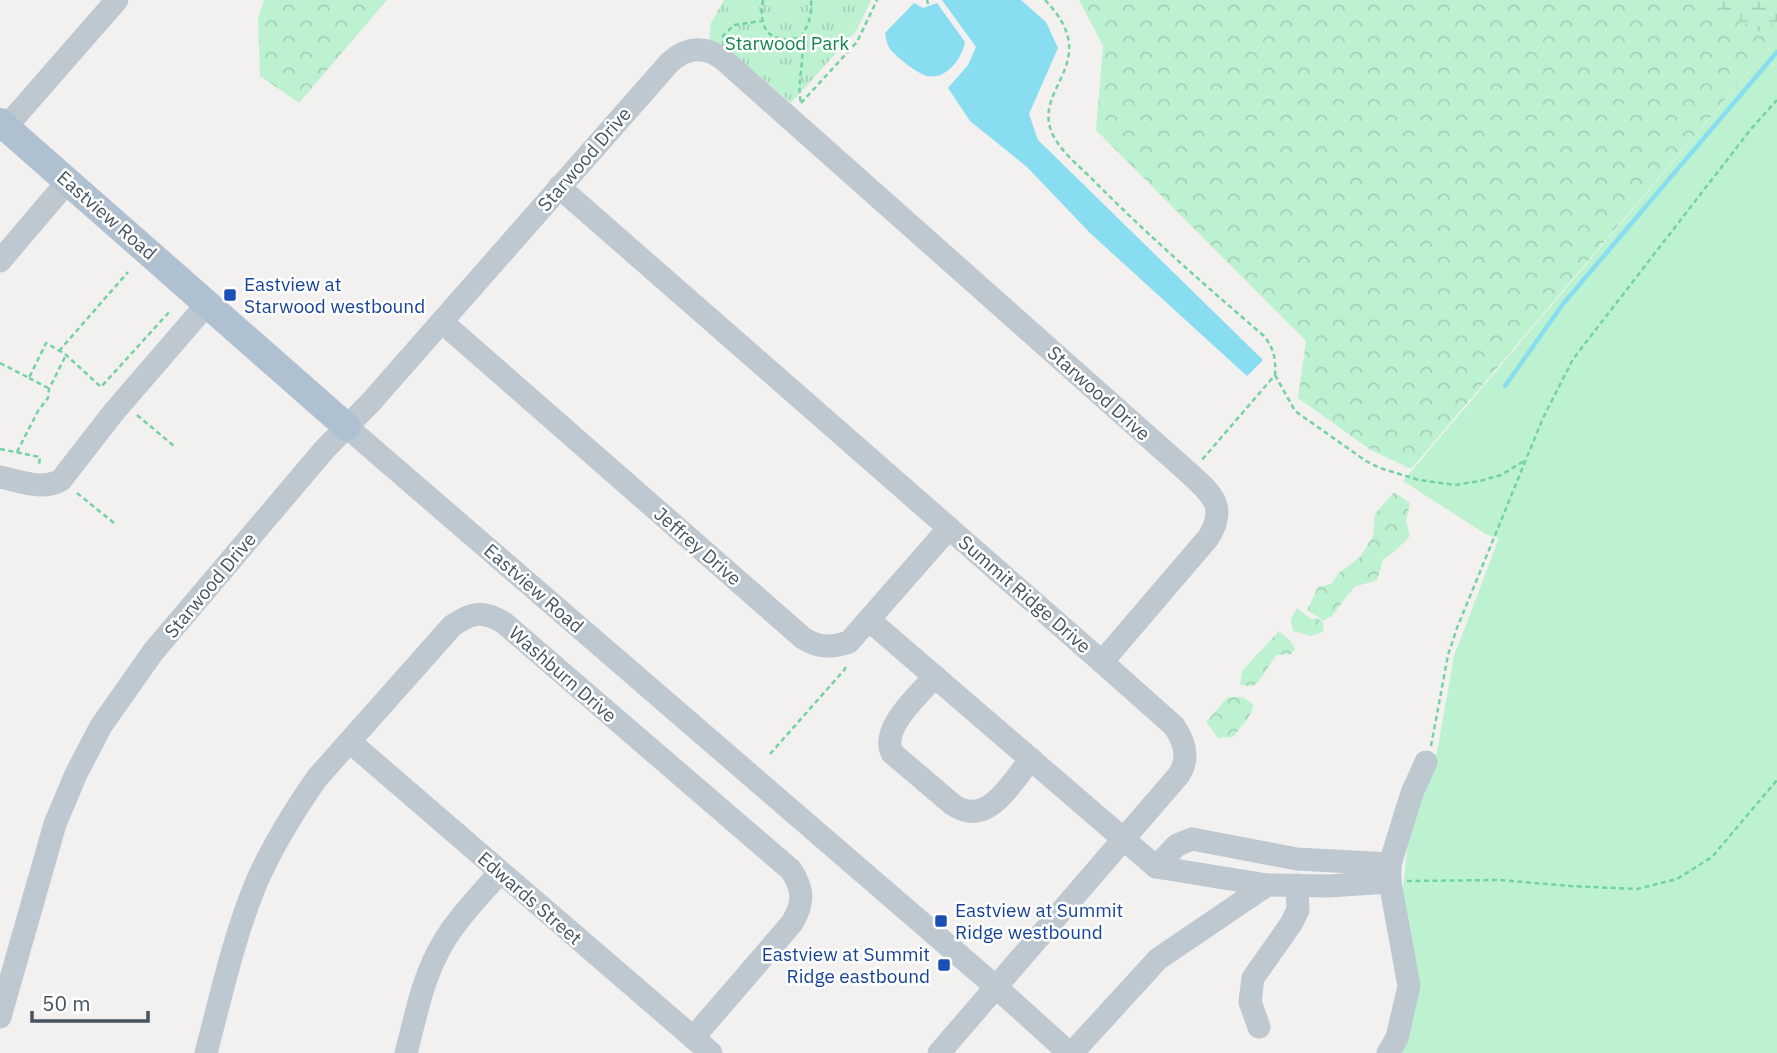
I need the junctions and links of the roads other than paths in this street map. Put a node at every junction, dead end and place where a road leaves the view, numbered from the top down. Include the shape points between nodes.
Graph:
1 (117, 0) edge
2 (3, 125) edge
3 (68, 181) junction
4 (559, 187) junction
5 (0, 261) edge
6 (207, 304) junction
7 (442, 322) junction
8 (347, 427) junction
9 (0, 477) edge
10 (949, 528) junction
11 (869, 620) junction
12 (1102, 662) junction
13 (935, 676) junction
14 (350, 742) junction
15 (1031, 759) junction
16 (1426, 762) road end
17 (1124, 839) junction
18 (1156, 867) junction
19 (500, 872) junction
20 (1390, 873) junction
21 (1267, 885) junction
22 (1297, 885) junction
23 (996, 987) junction
24 (0, 1017) edge
25 (1259, 1027) dead end
26 (693, 1038) junction
27 (206, 1053) edge
28 (406, 1053) edge
29 (710, 1053) edge
30 (939, 1053) edge
31 (1071, 1053) edge
32 (1388, 1053) edge

1 - 2 street
2 - 3 main road, Eastview Road
3 - 5 street
3 - 6 main road, Eastview Road
4 - 7 street, Starwood Drive
4 - 10 street, Summit Ridge Drive
4 - 12 street, Starwood Drive via 670,62 688,50 716,53 1215,501 1216,526 1208,538
6 - 8 main road, Eastview Road
6 - 9 street via 61,481 44,486
7 - 8 street, Starwood Drive
7 - 11 street, Jeffrey Drive via 803,638 823,647 849,642
8 - 23 street, Eastview Road
8 - 24 street, Starwood Drive via 153,652 101,726 55,824
10 - 11 street, Jeffrey Drive
10 - 12 street, Summit Ridge Drive
11 - 13 street
12 - 17 street, Summit Ridge Drive via 1174,726 1186,758 1178,776
13 - 15 street
13 - 15 street via 892,727 890,748 902,762 961,810 976,813 990,807
14 - 19 street, Edwards Street
14 - 26 street, Washburn Drive via 452,626 467,616 492,616 791,870 800,883 800,911
14 - 27 street, Washburn Drive via 300,803 258,878 241,922
15 - 17 street
16 - 20 street via 1412,793
17 - 18 street
17 - 23 street, Summit Ridge Drive
18 - 20 street via 1177,845 1192,839
18 - 21 street
19 - 26 street, Edwards Street
19 - 28 street via 438,951
20 - 22 street
20 - 32 street via 1409,986 1397,1038
21 - 22 street
21 - 31 street via 1158,959
22 - 25 street via 1298,910 1253,978 1250,1002
23 - 30 street, Summit Ridge Drive
23 - 31 street, Eastview Road
26 - 29 street, Edwards Street

